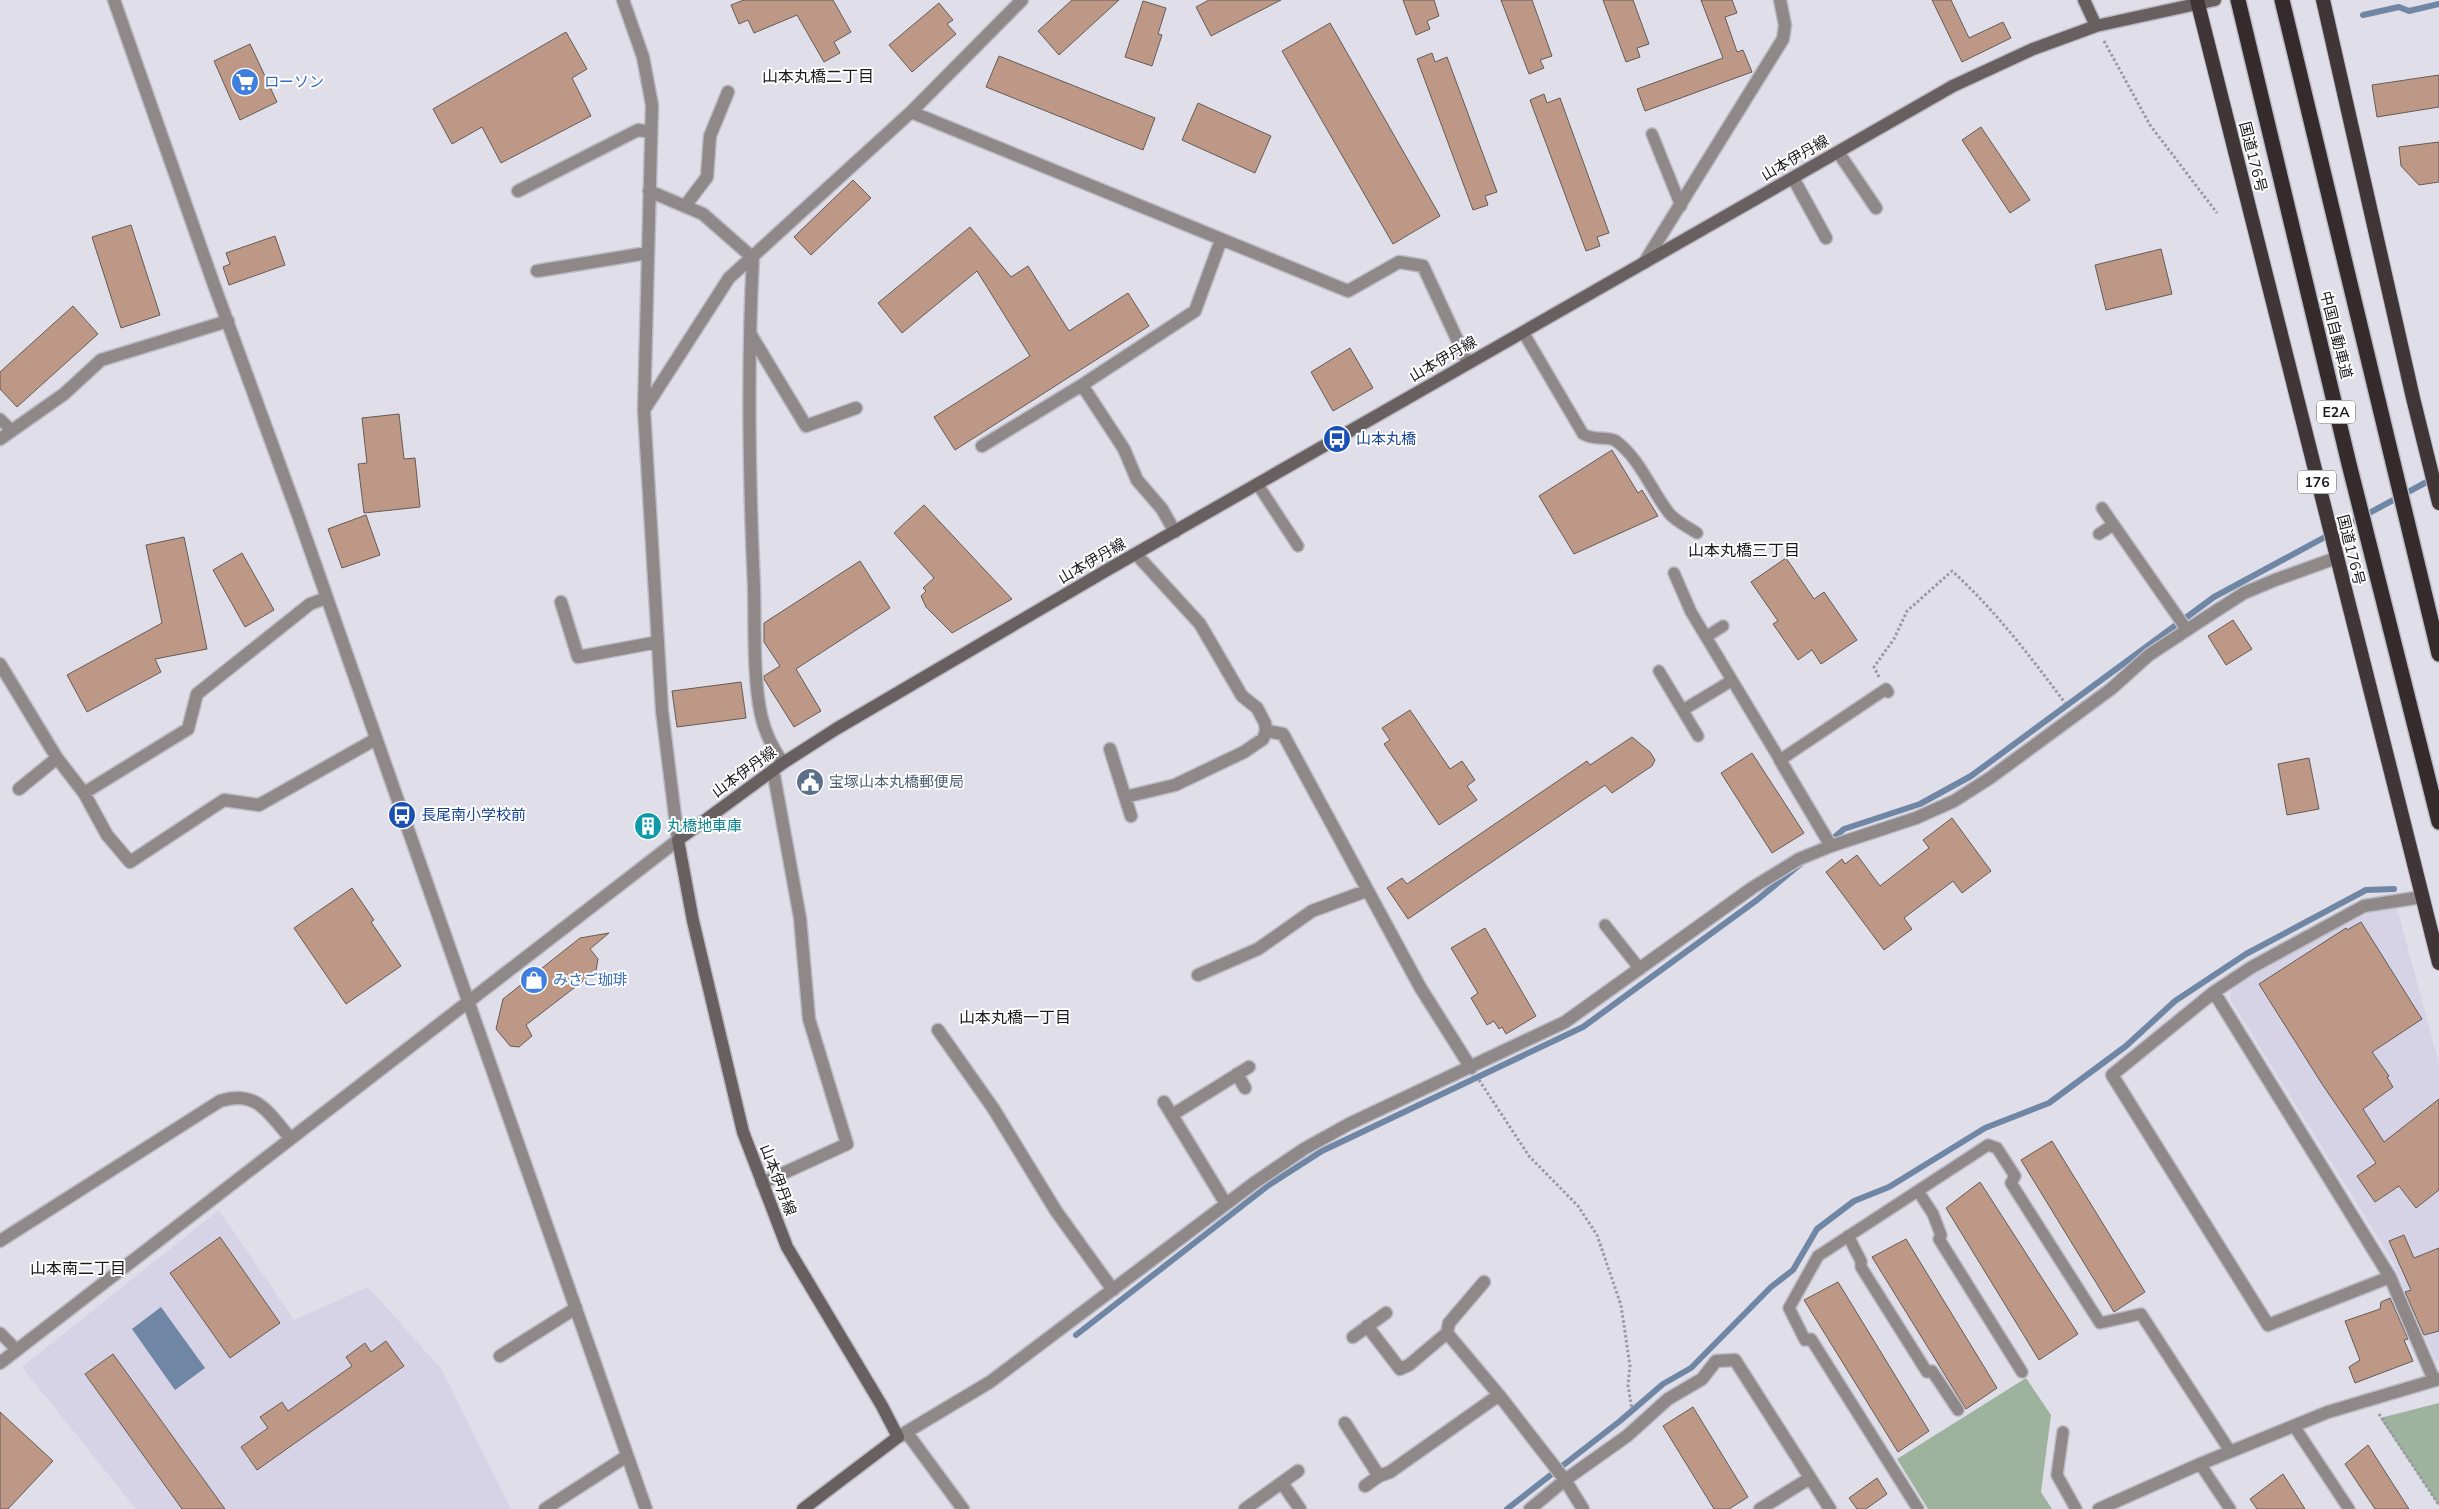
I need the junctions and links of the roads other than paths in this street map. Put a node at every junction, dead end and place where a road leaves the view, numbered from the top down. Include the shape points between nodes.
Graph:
1 (114, 0) edge
2 (623, 0) edge
3 (1780, 0) edge
4 (2084, 0) edge
5 (2215, 0) edge
6 (2238, 0) edge
7 (2282, 0) edge
8 (2323, 0) edge
9 (1016, 2) edge
10 (2197, 2) edge
11 (2096, 26) junction
12 (728, 92) dead end
13 (911, 112) junction
14 (651, 132) junction
15 (1652, 134) dead end
16 (1838, 152) junction
17 (1793, 178) junction
18 (518, 191) dead end
19 (649, 192) junction
20 (685, 206) junction
21 (1681, 206) junction
22 (1876, 208) dead end
23 (1826, 238) dead end
24 (1221, 240) junction
25 (647, 253) junction
26 (753, 258) junction
27 (1644, 263) junction
28 (537, 271) dead end
29 (228, 321) junction
30 (1523, 332) junction
31 (750, 334) junction
32 (1468, 363) junction
33 (1082, 385) junction
34 (856, 408) dead end
35 (644, 410) junction
36 (0, 419) edge
37 (11, 430) junction
38 (0, 439) edge
39 (982, 446) dead end
40 (1258, 485) junction
41 (2439, 503) edge
42 (2102, 508) dead end
43 (2113, 524) junction
44 (1175, 532) junction
45 (1697, 533) dead end
46 (2099, 534) dead end
47 (1298, 546) dead end
48 (1136, 554) junction
49 (2336, 558) junction
50 (1674, 573) dead end
51 (326, 598) junction
52 (561, 602) dead end
53 (1723, 626) dead end
54 (2186, 630) junction
55 (1706, 637) junction
56 (658, 642) junction
57 (2439, 654) edge
58 (0, 664) edge
59 (1659, 671) dead end
60 (1731, 681) junction
61 (1887, 691) road end
62 (1683, 710) junction
63 (1266, 731) junction
64 (1698, 736) dead end
65 (376, 739) junction
66 (1110, 749) dead end
67 (57, 758) junction
68 (1780, 760) junction
69 (778, 767) junction
70 (18, 789) dead end
71 (84, 793) junction
72 (1125, 797) junction
73 (1131, 816) dead end
74 (2439, 822) edge
75 (678, 840) junction
76 (1831, 846) junction
77 (1366, 891) junction
78 (2422, 897) junction
79 (1605, 925) dead end
80 (2439, 962) edge
81 (1640, 969) junction
82 (1198, 975) dead end
83 (2214, 992) junction
84 (468, 1002) junction
85 (938, 1030) dead end
86 (1250, 1067) dead end
87 (1471, 1068) junction
88 (1237, 1074) junction
89 (1245, 1088) dead end
90 (1164, 1102) dead end
91 (1172, 1115) junction
92 (290, 1138) junction
93 (762, 1183) junction
94 (1918, 1191) junction
95 (1226, 1204) junction
96 (1848, 1236) junction
97 (0, 1242) edge
98 (2390, 1277) junction
99 (1484, 1282) dead end
100 (1113, 1290) junction
101 (576, 1308) junction
102 (1386, 1312) dead end
103 (1367, 1326) junction
104 (1446, 1332) junction
105 (0, 1333) edge
106 (1353, 1336) dead end
107 (16, 1350) junction
108 (500, 1356) dead end
109 (0, 1363) edge
110 (2022, 1372) dead end
111 (2437, 1380) edge
112 (1499, 1395) junction
113 (1958, 1410) dead end
114 (1345, 1423) dead end
115 (2294, 1426) junction
116 (2063, 1432) dead end
117 (902, 1435) junction
118 (2230, 1451) junction
119 (627, 1456) junction
120 (2200, 1464) junction
121 (1298, 1471) dead end
122 (1379, 1476) junction
123 (1810, 1478) junction
124 (1565, 1480) junction
125 (1282, 1483) junction
126 (1365, 1486) dead end
127 (545, 1509) edge
128 (646, 1509) edge
129 (803, 1509) edge
130 (962, 1509) edge
131 (1246, 1509) edge
132 (1300, 1509) edge
133 (1530, 1509) edge
134 (1583, 1509) edge
135 (1760, 1509) edge
136 (1830, 1509) edge
137 (1918, 1509) edge
138 (2076, 1509) edge
139 (2099, 1509) edge
140 (2230, 1509) edge
141 (2350, 1509) edge

1 - 29 street
2 - 14 street via 643,57 652,105
3 - 21 street via 1785,24 1783,39
4 - 11 main road
5 - 10 main road, 山本伊丹線
6 - 74 highway, 中国自動車道 / E2A
7 - 57 highway, 中国自動車道 / E2A
8 - 41 highway
9 - 13 street
10 - 11 main road, 山本伊丹線
10 - 49 highway, 国道176号 / 176
11 - 16 main road, 山本伊丹線 via 1984,71
12 - 20 street via 710,136 707,176
13 - 24 street
13 - 26 street
14 - 18 street via 638,130
14 - 19 street
15 - 21 lane
16 - 17 main road, 山本伊丹線
16 - 22 street
17 - 23 street
17 - 27 main road, 山本伊丹線
19 - 20 street
19 - 25 street
20 - 26 street via 703,214
21 - 27 street
24 - 32 street via 1348,291 1399,262 1423,266
24 - 33 street via 1195,312
25 - 28 street
25 - 35 street
26 - 31 street
26 - 35 street via 729,278
27 - 30 main road, 山本伊丹線
29 - 37 street via 101,360 64,394
29 - 51 street
30 - 32 main road, 山本伊丹線
30 - 45 lane via 1583,434 1592,439 1614,439 1621,445 1644,473 1670,514
31 - 34 street via 806,426
31 - 69 street via 750,500 758,674 761,715
32 - 40 main road, 山本伊丹線
33 - 39 street
33 - 44 street via 1124,449 1137,480 1162,509
35 - 56 street
36 - 37 lane
37 - 38 street
40 - 44 main road, 山本伊丹線
40 - 47 lane
42 - 43 lane
43 - 46 lane
43 - 54 lane
44 - 48 main road, 山本伊丹線
48 - 63 street via 1200,624 1242,696 1257,708
48 - 69 main road, 山本伊丹線 via 836,729
49 - 54 street via 2244,593
49 - 78 highway, 国道176号 / 176
50 - 55 lane
51 - 65 street
51 - 71 street via 310,604 197,694 188,729
52 - 56 street via 578,656
53 - 55 lane
54 - 76 street via 2149,655 2111,689 1954,801 1916,818
55 - 60 lane
56 - 75 street via 666,747
58 - 67 street
59 - 62 lane
60 - 62 lane
60 - 68 lane
61 - 68 lane
62 - 64 lane
63 - 72 street via 1263,739 1244,752 1201,773 1175,785
63 - 77 street via 1282,734
65 - 71 street via 258,805 224,800 130,862 107,835
65 - 84 street
66 - 72 street
67 - 70 street
67 - 71 street
68 - 76 street
69 - 75 main road, 山本伊丹線
69 - 93 street via 800,918 809,1019 847,1144
72 - 73 street
75 - 84 street
75 - 93 main road, 山本伊丹線 via 738,1113
76 - 81 street via 1776,872
77 - 82 street via 1312,911 1258,949
77 - 87 street via 1420,987
78 - 80 highway, 国道176号 / 176
78 - 83 street via 2364,906 2252,967
79 - 81 lane
81 - 87 street via 1565,1022
83 - 98 street
83 - 98 street via 2112,1075 2268,1324
84 - 92 street
84 - 101 street
85 - 100 street via 994,1108 1056,1211
86 - 88 street
87 - 95 street via 1312,1144
88 - 89 street
88 - 91 street
90 - 91 street
91 - 95 street
92 - 97 street via 253,1099 234,1096 220,1101
92 - 107 street
93 - 117 main road, 山本伊丹線 via 787,1247
94 - 96 lane
94 - 110 lane via 1934,1214 1940,1239
94 - 118 lane via 1988,1145 1997,1148 2014,1176 2011,1183 2100,1323 2141,1314
95 - 100 street
96 - 113 lane via 1861,1267 1927,1372 1932,1371
96 - 137 lane via 1818,1256 1789,1308 1805,1340 1811,1339
98 - 111 street
99 - 104 street via 1449,1323
100 - 117 street via 990,1382
101 - 108 street
101 - 119 street
102 - 103 street
103 - 104 street via 1400,1369 1409,1365
103 - 106 street
104 - 112 street
105 - 107 lane
107 - 109 street
111 - 115 street via 2328,1412
112 - 122 street via 1390,1472
112 - 124 street
114 - 122 street
115 - 118 street
115 - 141 lane
116 - 138 lane via 2057,1475
117 - 129 main road
117 - 130 street
118 - 120 street
119 - 127 street
119 - 128 street
120 - 139 street
120 - 140 lane
121 - 125 street
122 - 126 street
123 - 124 street via 1735,1360 1716,1361 1702,1379 1668,1399
123 - 135 street
123 - 136 street
124 - 133 street
124 - 134 street
125 - 131 street
125 - 132 street

